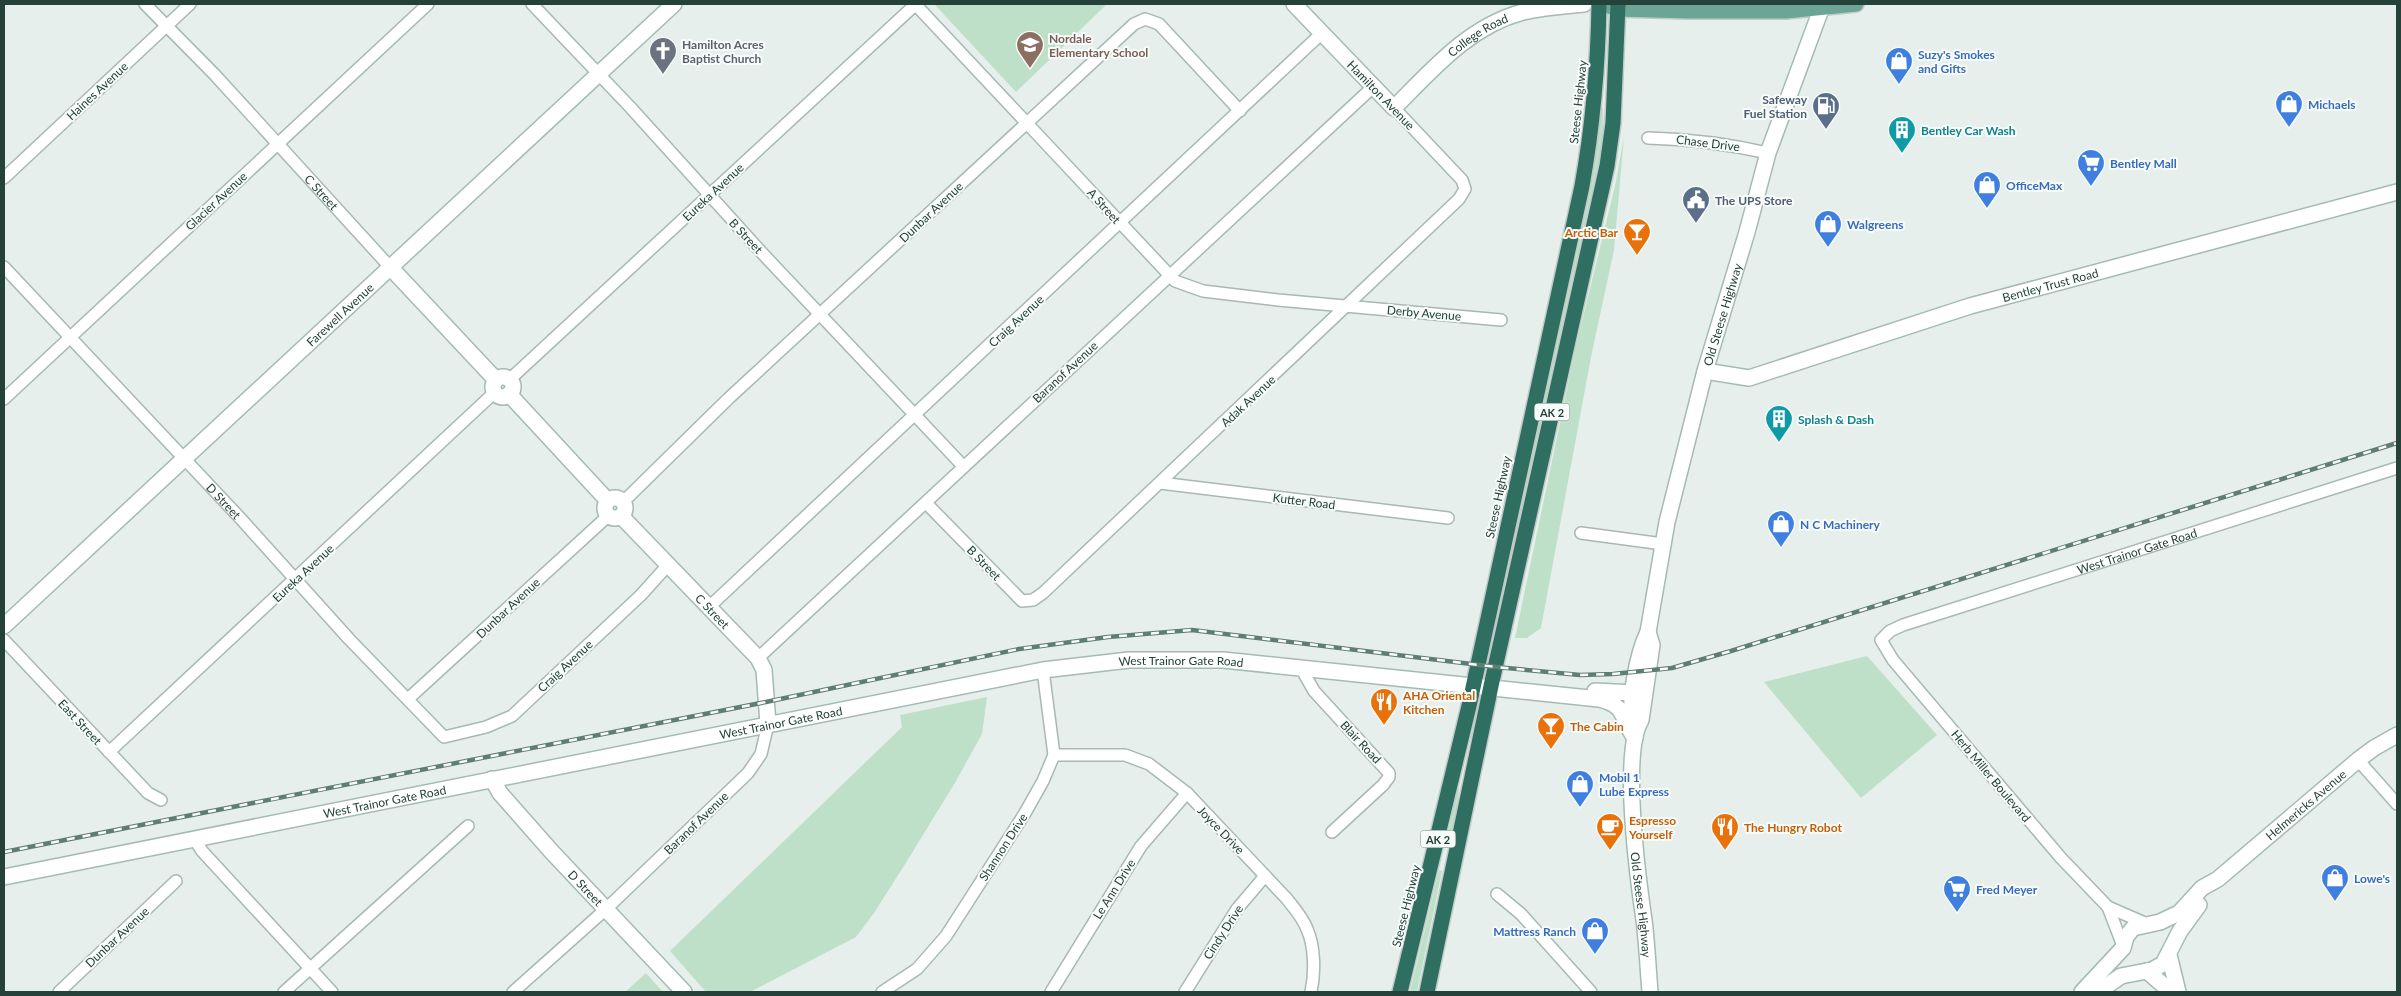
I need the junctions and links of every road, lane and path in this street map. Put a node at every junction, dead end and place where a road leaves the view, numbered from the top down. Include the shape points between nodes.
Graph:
1 (144, 4) edge
2 (190, 4) edge
3 (428, 4) edge
4 (532, 4) edge
5 (674, 4) edge
6 (916, 4) edge
7 (1584, 4) edge
8 (1598, 4) edge
9 (1856, 4) edge
10 (1297, 5) edge
11 (1613, 6) edge
12 (1822, 6) edge
13 (166, 26) junction
14 (1322, 33) junction
15 (598, 73) junction
16 (1373, 87) junction
17 (1394, 108) junction
18 (1240, 111) junction
19 (1028, 122) junction
20 (1648, 138) dead end
21 (277, 144) junction
22 (1768, 153) junction
23 (4, 178) edge
24 (1464, 189) joint
25 (2397, 192) edge
26 (709, 196) junction
27 (1120, 223) junction
28 (4, 267) edge
29 (390, 267) junction
30 (1168, 275) junction
31 (1347, 306) junction
32 (820, 313) junction
33 (1501, 320) dead end
34 (70, 338) junction
35 (1705, 370) junction
36 (502, 386) junction
37 (4, 399) edge
38 (915, 414) junction
39 (184, 460) junction
40 (963, 466) junction
41 (2397, 468) edge
42 (1160, 483) junction
43 (926, 503) junction
44 (615, 509) junction
45 (1448, 518) dead end
46 (1581, 533) dead end
47 (1663, 544) junction
48 (668, 565) junction
49 (295, 581) junction
50 (1022, 601) joint
51 (709, 607) junction
52 (4, 626) edge
53 (1648, 632) junction
54 (4, 640) edge
55 (1880, 640) joint
56 (758, 658) junction
57 (1301, 668) junction
58 (1043, 670) junction
59 (1474, 685) junction
60 (1492, 686) junction
61 (1634, 693) junction
62 (1566, 694) junction
63 (408, 699) junction
64 (768, 724) junction
65 (1637, 729) junction
66 (2397, 735) edge
67 (444, 737) joint
68 (109, 752) junction
69 (1054, 755) junction
70 (2358, 760) junction
71 (492, 779) junction
72 (1187, 793) junction
73 (161, 800) dead end
74 (2397, 804) edge
75 (468, 826) dead end
76 (1332, 832) dead end
77 (195, 840) junction
78 (1265, 876) junction
79 (4, 877) edge
80 (2218, 879) junction
81 (176, 881) dead end
82 (1497, 894) dead end
83 (2108, 907) junction
84 (606, 909) junction
85 (2148, 924) junction
86 (2123, 947) junction
87 (2169, 954) junction
88 (310, 968) junction
89 (2146, 971) junction
90 (59, 992) edge
91 (284, 992) edge
92 (332, 992) edge
93 (513, 992) edge
94 (684, 992) edge
95 (882, 992) edge
96 (1051, 992) edge
97 (1185, 992) edge
98 (1311, 992) edge
99 (1400, 992) edge
100 (1428, 992) edge
101 (1591, 992) edge
102 (1650, 992) edge
103 (2082, 992) edge
104 (2098, 992) edge
105 (2171, 992) edge
106 (2178, 992) edge

1 - 13 street, C Street
2 - 13 street, Haines Avenue
3 - 21 street, Glacier Avenue
4 - 15 street, B Street
5 - 15 street, Farewell Avenue
6 - 19 street, A Street
6 - 26 street, Eureka Avenue
7 - 17 street, College Road via 1522,12 1483,29 1460,44
8 - 59 highway, Steese Highway / AK 2 via 1598,63 1582,186
9 - 12 main road
10 - 14 street, Hamilton Avenue
11 - 12 main road via 1786,11
11 - 60 highway, AK 2 via 1613,122 1607,166
12 - 22 street, Old Steese Highway
13 - 21 street, C Street
13 - 23 street, Haines Avenue
14 - 16 street, Hamilton Avenue
14 - 18 street, Craig Avenue
15 - 26 street, B Street
15 - 29 street, Farewell Avenue
16 - 17 street, Hamilton Avenue
16 - 30 street, Baranof Avenue
17 - 24 street, Hamilton Avenue via 1462,180
18 - 19 street, Dunbar Avenue via 1159,24 1145,19 1134,24
18 - 27 street, Craig Avenue
19 - 27 street, A Street
19 - 32 street, Dunbar Avenue
20 - 22 street, Chase Drive via 1688,139
21 - 29 street, C Street
21 - 34 street, Glacier Avenue
22 - 35 street, Old Steese Highway
24 - 31 street, Adak Avenue via 1459,199
25 - 35 street, Bentley Trust Road via 1970,306 1749,378
26 - 32 street, B Street
26 - 36 street, Eureka Avenue
27 - 30 street, A Street
27 - 38 street, Craig Avenue
28 - 34 street, D Street
29 - 36 street, C Street
29 - 39 street, Farewell Avenue
30 - 31 street, A Street via 1186,286 1203,291
30 - 40 street, Baranof Avenue
31 - 33 street, Derby Avenue
31 - 42 street, Adak Avenue
32 - 38 street, B Street
32 - 44 street, Dunbar Avenue
34 - 37 street, Glacier Avenue
34 - 39 street, D Street
35 - 47 street, Old Steese Highway
36 - 44 street, C Street
36 - 49 street, Eureka Avenue
38 - 40 street, B Street
38 - 51 street, Craig Avenue
39 - 49 street, D Street via 252,530
39 - 52 street, Farewell Avenue
40 - 43 street, Baranof Avenue
41 - 55 street, West Trainor Gate Road via 1903,625
42 - 45 street, Kutter Road
42 - 50 street, Adak Avenue via 1043,593 1032,600
43 - 50 street, B Street
43 - 56 street, Baranof Avenue
44 - 48 street, C Street
44 - 63 street, Dunbar Avenue
46 - 47 street
47 - 53 street, Old Steese Highway
48 - 51 street, C Street
48 - 67 street, Craig Avenue via 512,716 486,727
49 - 63 street, D Street
49 - 68 street, Eureka Avenue
51 - 56 street, C Street
53 - 61 street, Old Steese Highway via 1641,645
53 - 65 street, Old Steese Highway via 1652,644
54 - 68 street, East Street
55 - 83 street, Herb Miller Boulevard via 1893,660 2012,801
56 - 64 street, C Street via 764,670
57 - 58 street, West Trainor Gate Road via 1223,660 1171,659 1129,660
57 - 59 street, West Trainor Gate Road
57 - 76 street, Blair Road via 1314,691 1389,773 1383,785
58 - 64 street, West Trainor Gate Road
58 - 69 street
59 - 60 street, West Trainor Gate Road
59 - 99 highway, Steese Highway / AK 2
60 - 62 street, West Trainor Gate Road
60 - 100 highway, AK 2
61 - 62 street, West Trainor Gate Road via 1580,690
61 - 65 street via 1638,700
62 - 65 street, West Trainor Gate Road via 1612,702 1624,714 1629,730
63 - 67 street, D Street
64 - 71 street, West Trainor Gate Road
64 - 84 street, Baranof Avenue via 760,754 748,773
65 - 102 street, Old Steese Highway via 1633,779 1634,844
66 - 70 street, Helmericks Avenue
68 - 73 street, East Street via 148,793
69 - 72 street, Joyce Drive via 1125,755 1149,764
69 - 95 street, Shannon Drive via 1025,813 946,936 917,969
70 - 74 street
70 - 80 street, Helmericks Avenue
71 - 77 street, West Trainor Gate Road
71 - 84 street, D Street via 551,851
72 - 78 street, Joyce Drive
72 - 96 street, Le Ann Drive via 1141,846
75 - 88 street
77 - 79 street, West Trainor Gate Road
77 - 88 street
78 - 97 street, Cindy Drive via 1237,909
78 - 98 street, Joyce Drive via 1287,899 1307,929 1314,981
80 - 85 street, Helmericks Avenue via 2202,888 2179,913
80 - 87 street, Helmericks Avenue via 2180,931
81 - 90 street, Dunbar Avenue
82 - 101 street via 1521,914
83 - 85 street, Herb Miller Boulevard
83 - 86 street, Herb Miller Boulevard
84 - 93 street, Baranof Avenue
84 - 94 street, D Street
85 - 86 street, Helmericks Avenue via 2129,932
85 - 87 street, Herb Miller Boulevard via 2164,932 2169,942
86 - 89 street, Herb Miller Boulevard via 2130,964
86 - 103 street, Helmericks Avenue
87 - 89 street, Helmericks Avenue via 2163,964
87 - 106 street, Herb Miller Boulevard
88 - 91 street
88 - 92 street
89 - 104 street, Helmericks Avenue via 2121,976
89 - 105 street, Herb Miller Boulevard

